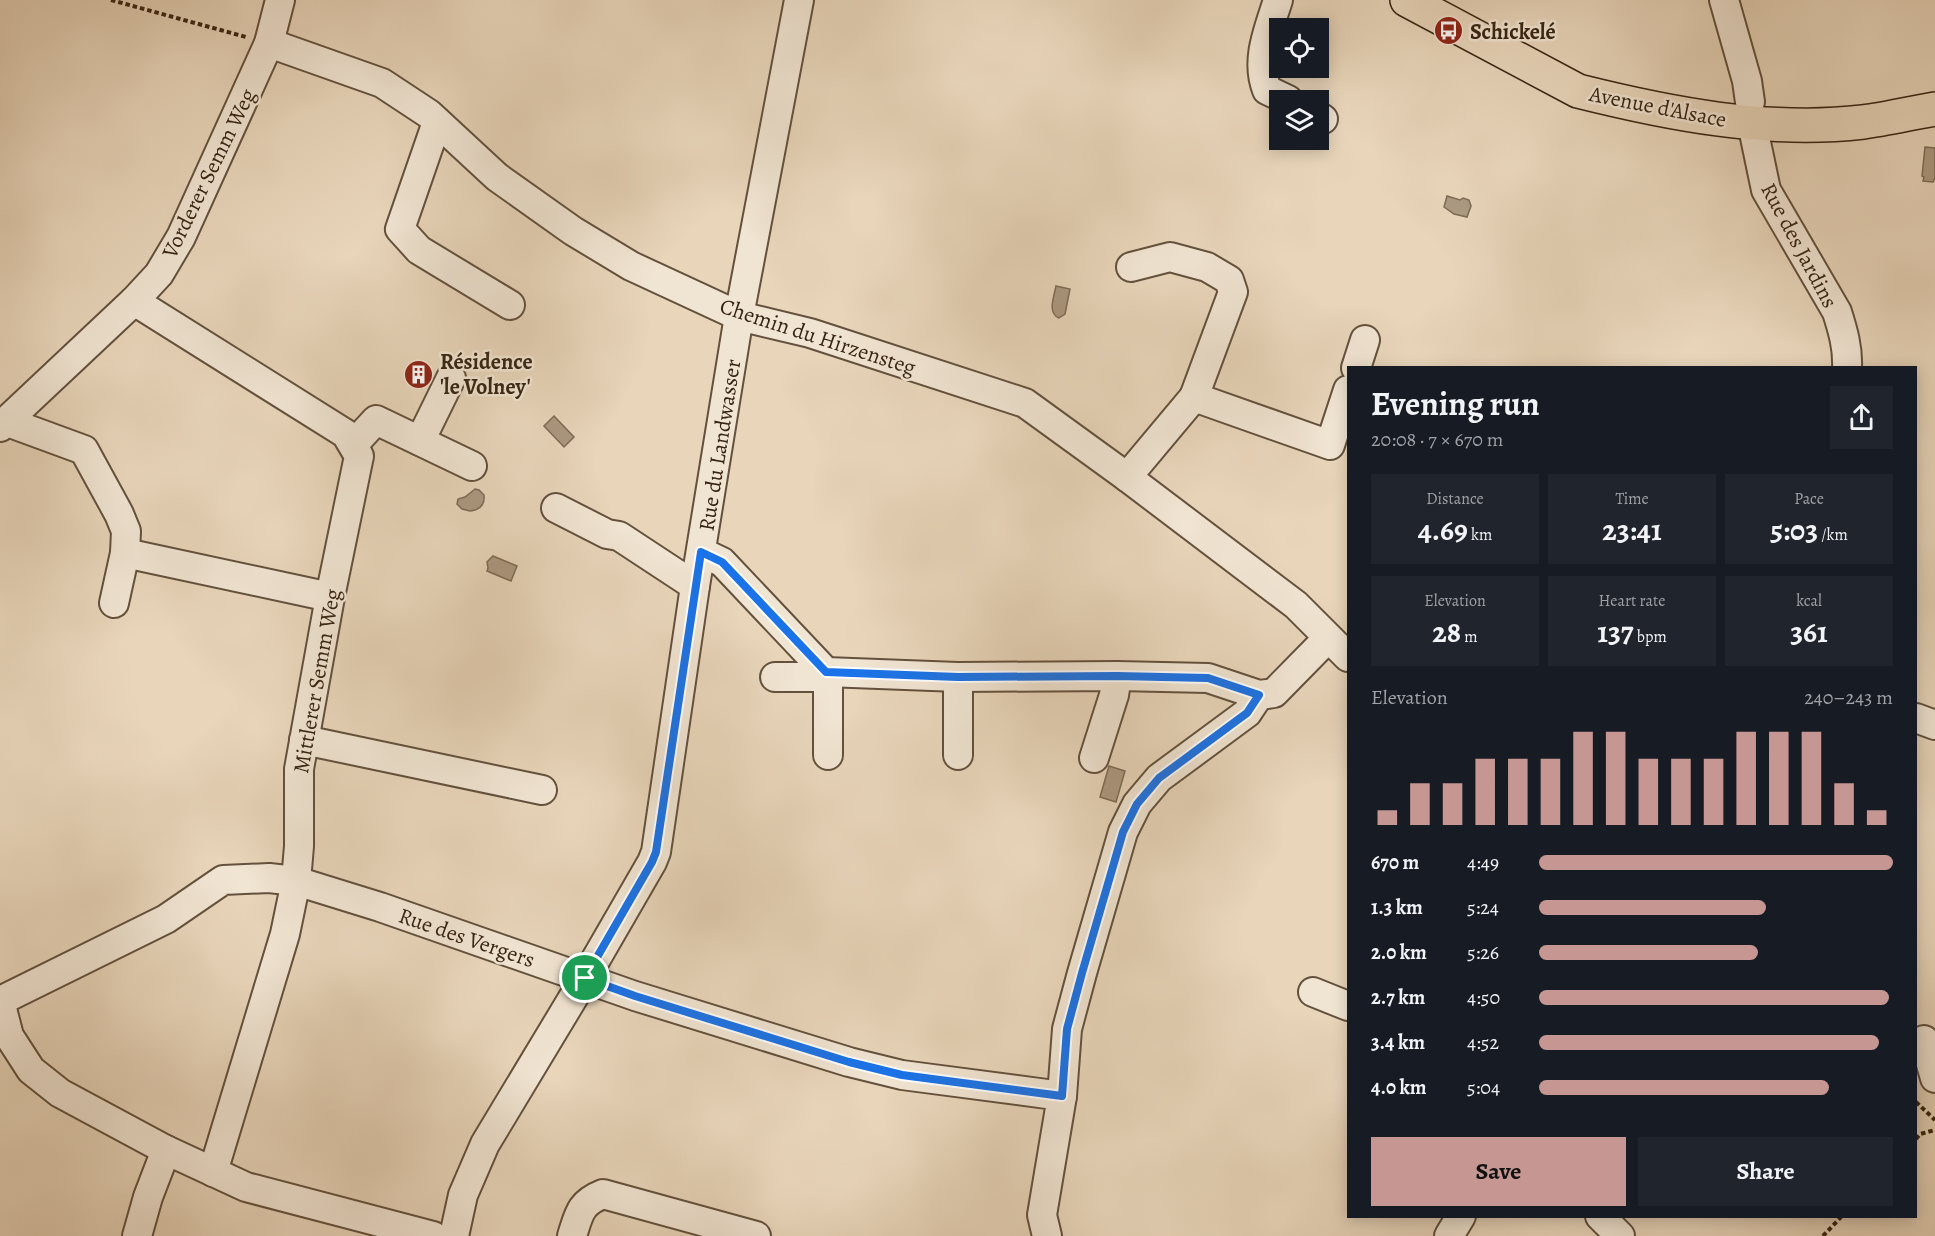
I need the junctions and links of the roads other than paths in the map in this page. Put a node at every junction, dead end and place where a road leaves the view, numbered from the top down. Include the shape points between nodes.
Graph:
1 (280, 0) edge
2 (799, 0) edge
3 (1278, 0) edge
4 (1407, 0) edge
5 (1454, 0) edge
6 (1724, 0) edge
7 (269, 43) junction
8 (1935, 87) edge
9 (1269, 91) edge
10 (1935, 109) edge
11 (1751, 113) junction
12 (437, 122) junction
13 (1131, 267) dead end
14 (134, 301) junction
15 (510, 305) dead end
16 (740, 316) junction
17 (1365, 340) dead end
18 (1357, 366) edge
19 (1847, 366) edge
20 (451, 378) dead end
21 (1347, 393) edge
22 (1194, 398) junction
23 (2, 424) edge
24 (420, 441) junction
25 (353, 446) junction
26 (472, 466) dead end
27 (1127, 477) junction
28 (556, 508) dead end
29 (701, 552) junction
30 (126, 553) junction
31 (695, 586) junction
32 (330, 597) junction
33 (114, 603) dead end
34 (1338, 647) edge
35 (826, 672) junction
36 (1117, 676) junction
37 (775, 677) dead end
38 (958, 677) junction
39 (1259, 695) junction
40 (1917, 718) edge
41 (1935, 725) edge
42 (304, 740) junction
43 (828, 755) dead end
44 (958, 755) dead end
45 (1094, 758) dead end
46 (542, 790) dead end
47 (296, 881) junction
48 (585, 978) junction
49 (1313, 992) dead end
50 (0, 1001) edge
51 (1347, 1006) edge
52 (1924, 1040) dead end
53 (1935, 1078) edge
54 (1062, 1096) junction
55 (166, 1150) junction
56 (213, 1172) junction
57 (1460, 1218) edge
58 (1602, 1218) edge
59 (137, 1236) edge
60 (433, 1236) edge
61 (454, 1236) edge
62 (572, 1236) edge
63 (756, 1236) edge
64 (1047, 1236) edge
65 (1449, 1236) edge
66 (1620, 1236) edge

1 - 7 street, Vorderer Semm Weg
2 - 16 street, Rue du Landwasser
3 - 9 street via 1261,59 1262,78
4 - 11 main road, Avenue d'Alsace via 1578,91 1700,116
5 - 11 main road, Avenue d'Alsace via 1592,72
6 - 11 street, Rue des Jardins via 1747,81
7 - 12 street, Chemin du Hirzensteg via 382,83
7 - 14 street, Vorderer Semm Weg via 181,237 159,274
8 - 11 main road, Avenue d'Alsace via 1858,101
10 - 11 main road, Avenue d'Alsace via 1863,122 1795,125
11 - 19 street, Rue des Jardins via 1766,190 1837,312
12 - 15 street via 400,229 419,250
12 - 16 street, Chemin du Hirzensteg via 497,177 573,231 631,266
13 - 22 street via 1170,257 1207,267 1229,280 1233,291
14 - 23 street, Vorderer Semm Weg
14 - 25 street via 346,434
16 - 27 street, Chemin du Hirzensteg via 820,336 1025,403
16 - 29 street, Rue du Landwasser
17 - 18 street
20 - 24 street
21 - 22 street via 1330,445
22 - 27 street
23 - 30 street via 84,450 126,531
24 - 25 street via 376,420
24 - 26 street
25 - 32 street, Mittlerer Semm Weg via 359,456
27 - 34 street, Chemin du Hirzensteg via 1296,605
28 - 31 street via 607,534 619,536
29 - 31 street, Rue du Landwasser
29 - 35 street via 722,562
30 - 32 street
30 - 33 street
31 - 48 street, Rue du Landwasser via 652,862
32 - 42 street, Mittlerer Semm Weg
34 - 39 street via 1274,693
35 - 37 street via 818,677
35 - 38 street
35 - 43 street
36 - 38 street
36 - 39 street via 1208,678
36 - 45 street
38 - 44 street
39 - 54 street via 1247,713 1159,778 1137,804 1121,837 1067,1029
40 - 41 street
42 - 46 street
42 - 47 street, Mittlerer Semm Weg via 298,774
47 - 48 street, Rue des Vergers
47 - 50 street, Rue des Vergers via 223,880 166,919
47 - 56 street, Mittlerer Semm Weg via 285,934
48 - 54 street, Rue des Vergers via 849,1062 891,1072
48 - 61 street, Rue du Landwasser via 485,1144 463,1195
49 - 51 street
50 - 55 street via 9,1036 31,1070 60,1093
52 - 53 street
54 - 64 street via 1042,1215
55 - 56 street
55 - 59 street
56 - 60 street via 246,1187
57 - 65 street
58 - 66 street
62 - 63 street via 580,1210 590,1199 603,1194

